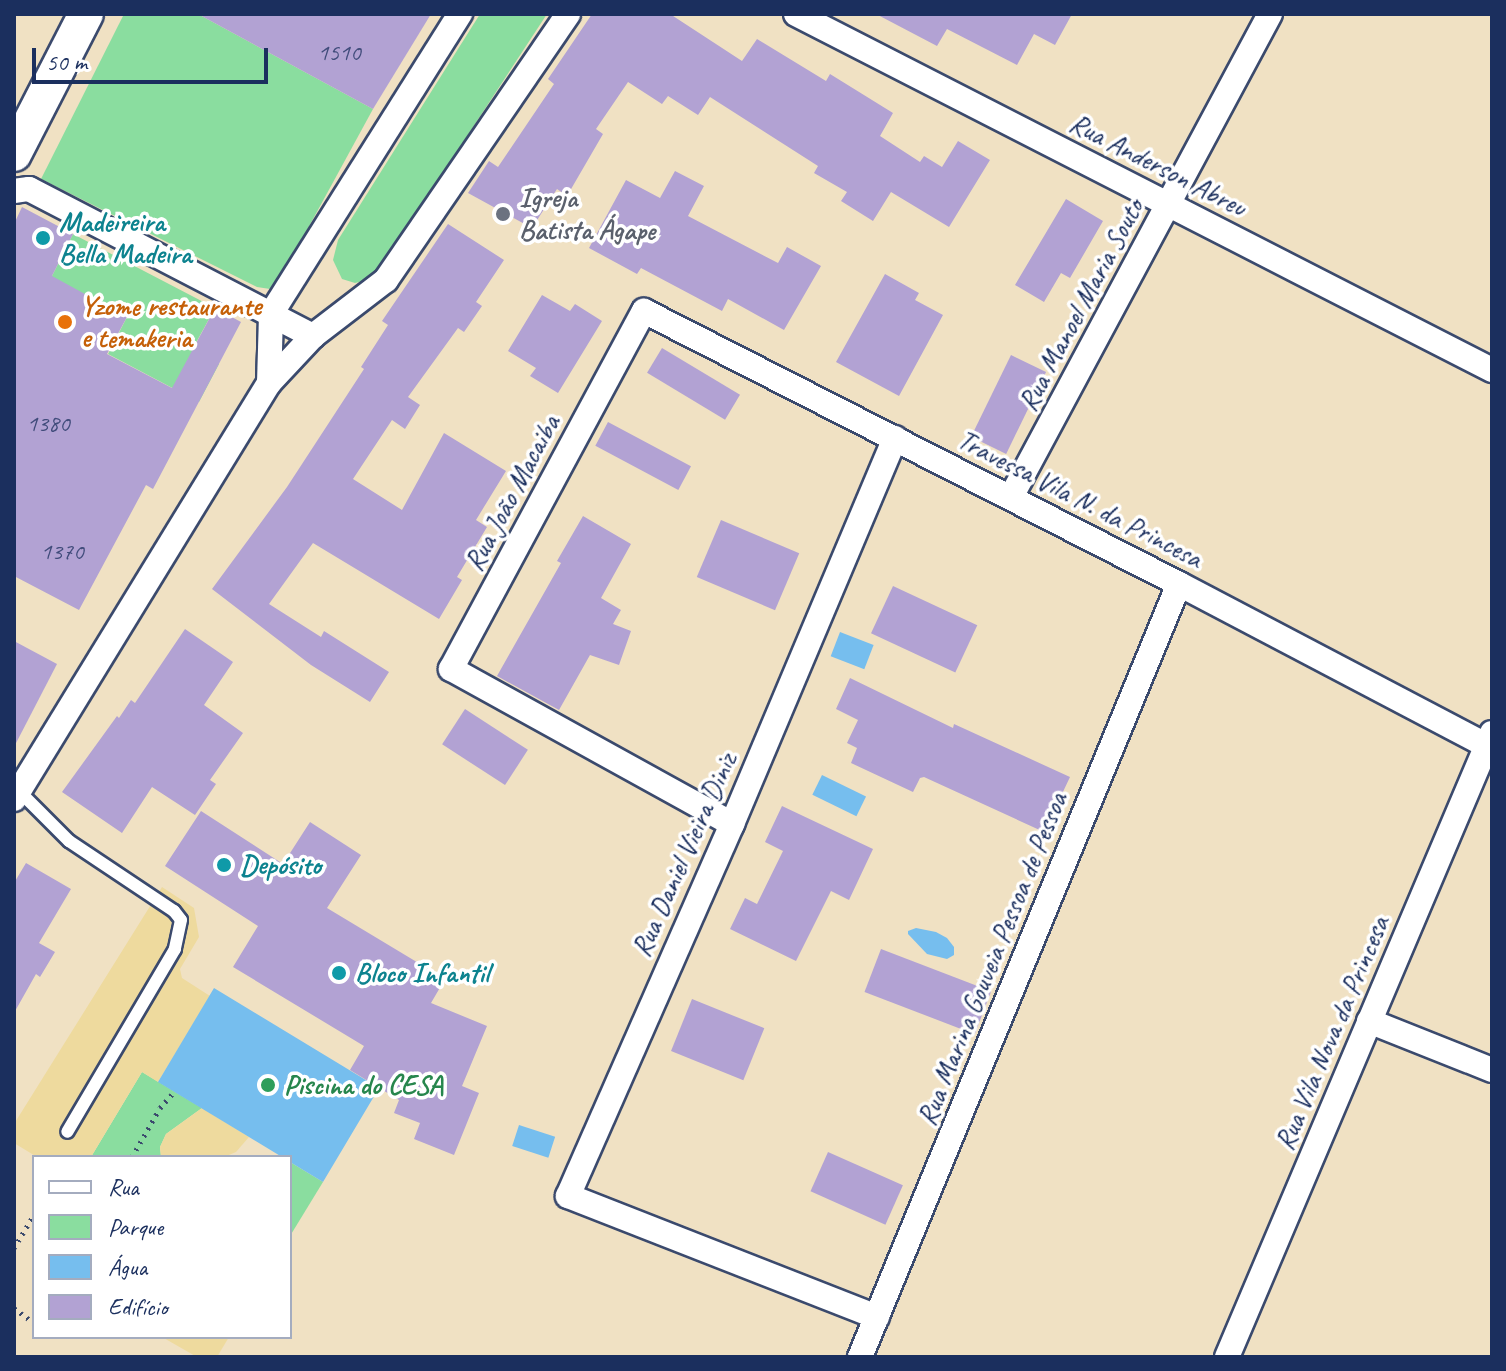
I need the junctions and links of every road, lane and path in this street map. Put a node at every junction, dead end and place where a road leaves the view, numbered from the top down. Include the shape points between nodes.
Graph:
1 (86, 14) edge
2 (460, 14) edge
3 (568, 14) edge
4 (796, 14) edge
5 (1270, 14) edge
6 (14, 154) edge
7 (14, 191) edge
8 (1169, 205) junction
9 (644, 311) joint
10 (271, 314) junction
11 (313, 336) junction
12 (1492, 370) edge
13 (269, 383) junction
14 (895, 438) junction
15 (1011, 497) junction
16 (1179, 584) junction
17 (1490, 739) edge
18 (16, 795) edge
19 (732, 824) junction
20 (1369, 1021) junction
21 (1492, 1070) edge
22 (174, 1092) dead end
23 (67, 1132) dead end
24 (133, 1155) edge
25 (31, 1226) edge
26 (14, 1248) edge
27 (14, 1308) edge
28 (877, 1317) junction
29 (32, 1322) edge
30 (1231, 1356) edge
31 (860, 1357) edge

1 - 6 main road
2 - 10 street
3 - 11 street via 386,280
4 - 8 street, Rua Anderson Abreu
5 - 8 street, Rua Manoel Maria Souto
7 - 10 street via 29,189
8 - 12 street, Rua Anderson Abreu
8 - 15 street, Rua Manoel Maria Souto
9 - 14 street, Travessa Vila N. da Princesa
9 - 19 street, Rua João Macaiba via 451,669
10 - 11 street
10 - 13 street
11 - 13 street
13 - 18 street
14 - 15 street, Travessa Vila N. da Princesa
14 - 19 street, Rua Daniel Vieira Diniz
15 - 16 street, Travessa Vila N. da Princesa
16 - 17 street, Travessa Vila N. da Princesa
16 - 28 street, Rua Marina Gouveia Pessoa de Pessoa
17 - 20 street, Rua Vila Nova da Princesa
18 - 23 lane via 69,841 181,920 175,949
19 - 28 street, Rua Daniel Vieira Diniz via 568,1196
20 - 21 street
20 - 30 street, Rua Vila Nova da Princesa
22 - 24 path
25 - 26 path
27 - 29 path
28 - 31 street, Rua Marina Gouveia Pessoa de Pessoa

